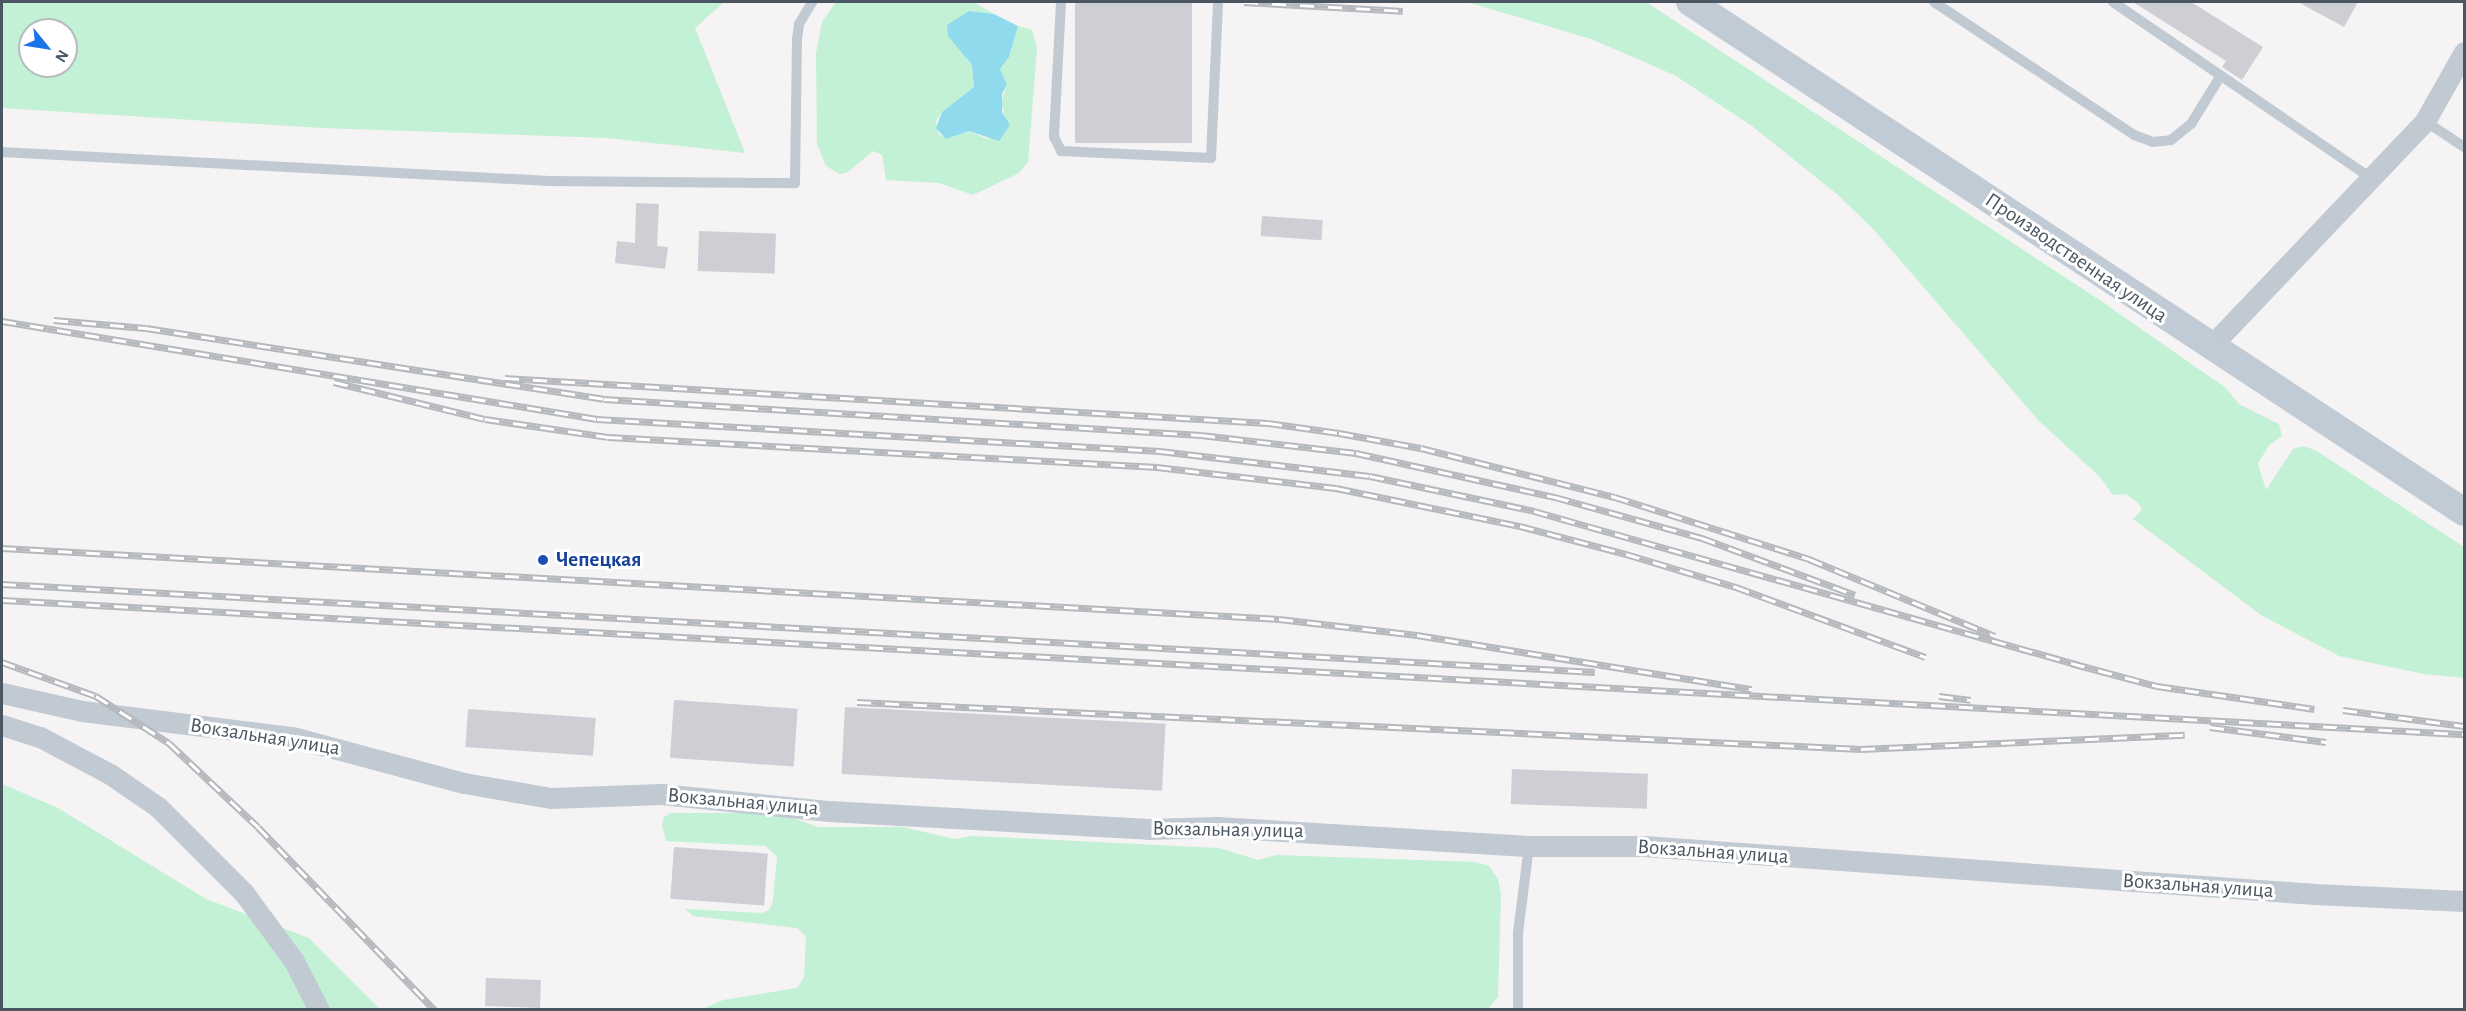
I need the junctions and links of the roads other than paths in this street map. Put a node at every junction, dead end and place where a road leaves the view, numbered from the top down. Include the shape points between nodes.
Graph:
1 (812, 2) edge
2 (1061, 2) edge
3 (1218, 2) edge
4 (1690, 2) edge
5 (1934, 2) edge
6 (2113, 2) edge
7 (2464, 52) edge
8 (2220, 77) junction
9 (2425, 121) junction
10 (2464, 147) edge
11 (2, 152) edge
12 (2370, 177) junction
13 (2210, 347) junction
14 (2464, 512) edge
15 (2, 693) edge
16 (2, 725) edge
17 (1529, 846) junction
18 (2464, 901) edge
19 (319, 1010) edge
20 (1518, 1010) edge

1 - 11 lane via 797,39 795,183 549,181
2 - 3 lane via 1054,137 1061,151 1211,158
4 - 13 main road, Производственная улица
5 - 8 lane via 2134,135 2153,142 2171,140 2191,124
6 - 8 lane
7 - 9 street
8 - 12 lane
9 - 10 lane
9 - 12 street
12 - 13 street
13 - 14 main road, Производственная улица
15 - 17 street, Вокзальная улица via 82,711 292,737 464,783 550,798 661,794 853,812 1148,829 1271,829
16 - 19 street via 50,742 110,774 158,807 244,893 294,962
17 - 18 street, Вокзальная улица via 1644,846
17 - 20 lane via 1518,933

